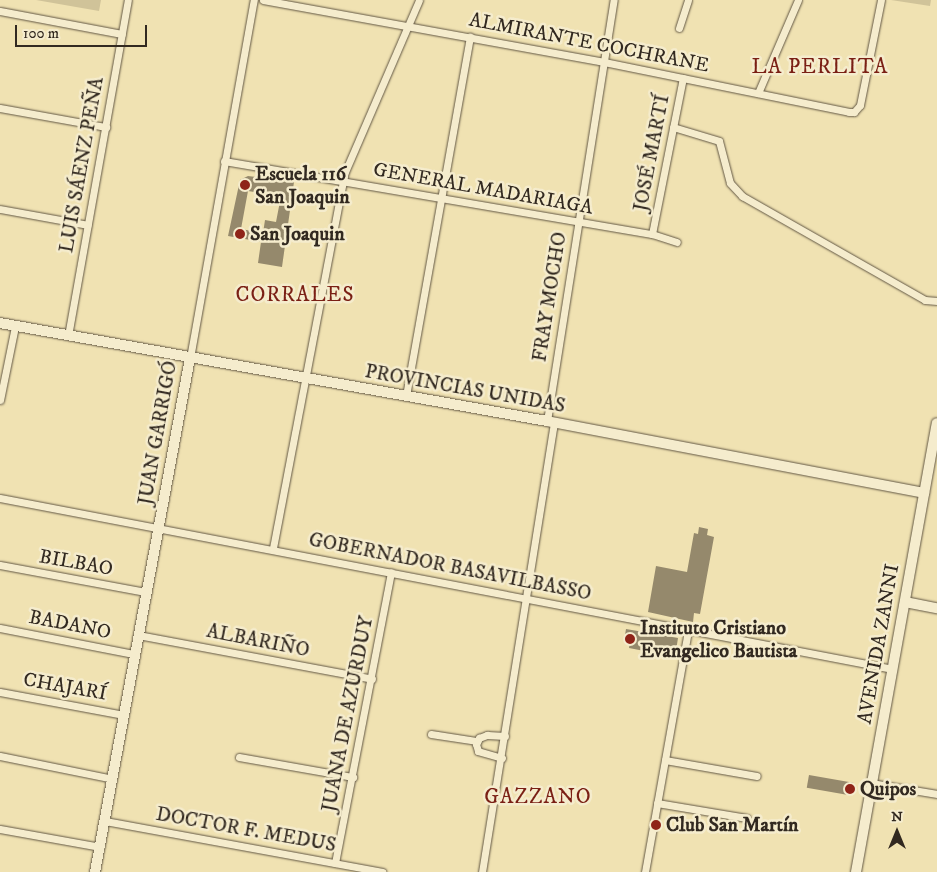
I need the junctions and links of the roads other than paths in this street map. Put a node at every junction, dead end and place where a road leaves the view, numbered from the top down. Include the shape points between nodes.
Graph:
1 (128, 0) edge
2 (254, 0) edge
3 (263, 0) edge
4 (419, 0) edge
5 (614, 0) edge
6 (688, 0) edge
7 (798, 0) edge
8 (882, 0) edge
9 (0, 11) edge
10 (407, 25) junction
11 (679, 28) dead end
12 (122, 34) junction
13 (470, 37) junction
14 (604, 62) junction
15 (683, 78) junction
16 (758, 93) junction
17 (0, 108) edge
18 (106, 127) junction
19 (673, 127) junction
20 (224, 161) junction
21 (343, 181) junction
22 (441, 197) junction
23 (0, 209) edge
24 (578, 222) junction
25 (88, 225) junction
26 (652, 234) junction
27 (677, 242) dead end
28 (937, 301) edge
29 (0, 323) edge
30 (15, 326) junction
31 (68, 336) junction
32 (190, 358) junction
33 (306, 377) junction
34 (406, 396) junction
35 (0, 400) edge
36 (550, 422) junction
37 (937, 423) edge
38 (924, 493) junction
39 (0, 498) edge
40 (159, 528) junction
41 (273, 548) junction
42 (0, 565) edge
43 (391, 572) junction
44 (146, 592) junction
45 (526, 598) junction
46 (905, 602) junction
47 (937, 608) edge
48 (0, 628) edge
49 (688, 630) junction
50 (138, 635) junction
51 (134, 654) junction
52 (893, 669) junction
53 (372, 679) junction
54 (0, 692) edge
55 (124, 715) junction
56 (431, 734) dead end
57 (505, 736) junction
58 (477, 741) junction
59 (0, 756) edge
60 (239, 757) dead end
61 (502, 758) junction
62 (665, 760) junction
63 (757, 776) dead end
64 (353, 777) junction
65 (112, 779) junction
66 (872, 783) junction
67 (937, 794) edge
68 (657, 803) junction
69 (747, 818) dead end
70 (105, 820) junction
71 (0, 829) edge
72 (100, 847) junction
73 (335, 863) junction
74 (95, 872) edge
75 (382, 872) edge
76 (482, 872) edge
77 (645, 872) edge
78 (856, 872) edge

1 - 12 street, LUIS SÁENZ PEÑA
2 - 20 street, JUAN GARRIGÓ
3 - 10 street, ALMIRANTE COCHRANE
4 - 10 street
5 - 14 street, FRAY MOCHO
6 - 11 street
7 - 16 street
8 - 16 street, ALMIRANTE COCHRANE via 860,105 854,112
9 - 12 street
10 - 13 street, ALMIRANTE COCHRANE
10 - 21 street
12 - 18 street, LUIS SÁENZ PEÑA
13 - 14 street, ALMIRANTE COCHRANE
13 - 22 street
14 - 15 street, ALMIRANTE COCHRANE
14 - 24 street, FRAY MOCHO
15 - 16 street, ALMIRANTE COCHRANE
15 - 19 street, JOSÉ MARTÍ
17 - 18 street
18 - 25 street, LUIS SÁENZ PEÑA
19 - 26 street, JOSÉ MARTÍ
19 - 28 street via 719,140 730,183 742,196 925,300
20 - 21 street, GENERAL MADARIAGA
20 - 32 street, JUAN GARRIGÓ
21 - 22 street, GENERAL MADARIAGA
21 - 33 street
22 - 24 street, GENERAL MADARIAGA
22 - 34 street
23 - 25 street
24 - 26 street, GENERAL MADARIAGA
24 - 36 street, FRAY MOCHO
25 - 31 street, LUIS SÁENZ PEÑA
26 - 27 street, GENERAL MADARIAGA
29 - 30 street, PROVINCIAS UNIDAS
30 - 31 street, PROVINCIAS UNIDAS
30 - 35 street
31 - 32 street, PROVINCIAS UNIDAS
32 - 33 street, PROVINCIAS UNIDAS
32 - 40 street, JUAN GARRIGÓ
33 - 34 street, PROVINCIAS UNIDAS
33 - 41 street
34 - 36 street, PROVINCIAS UNIDAS
36 - 38 street, PROVINCIAS UNIDAS
36 - 45 street, FRAY MOCHO
37 - 38 street, AVENIDA ZANNI
38 - 46 street, AVENIDA ZANNI
39 - 40 street, GOBERNADOR BASAVILBASSO
40 - 41 street, GOBERNADOR BASAVILBASSO
40 - 44 street, JUAN GARRIGÓ
41 - 43 street, GOBERNADOR BASAVILBASSO
42 - 44 street, BILBAO
43 - 45 street, GOBERNADOR BASAVILBASSO
43 - 53 street, JUANA DE AZURDUY
44 - 50 street, JUAN GARRIGÓ
45 - 49 street, GOBERNADOR BASAVILBASSO
45 - 57 street, FRAY MOCHO
46 - 47 street
46 - 52 street, AVENIDA ZANNI
48 - 51 street, BADANO
49 - 52 street, GOBERNADOR BASAVILBASSO
49 - 62 street
50 - 51 street, JUAN GARRIGÓ
50 - 53 street, ALBARIÑO
51 - 55 street, JUAN GARRIGÓ
52 - 66 street, AVENIDA ZANNI
53 - 64 street, JUANA DE AZURDUY
54 - 55 street, CHAJARÍ
55 - 65 street, JUAN GARRIGÓ
56 - 58 street
57 - 58 street via 487,735
57 - 61 street, FRAY MOCHO
58 - 61 street via 478,751
59 - 65 street
60 - 64 street
61 - 76 street, FRAY MOCHO
62 - 63 street
62 - 68 street
64 - 73 street, JUANA DE AZURDUY
65 - 70 street, JUAN GARRIGÓ
66 - 67 street
66 - 78 street, AVENIDA ZANNI
68 - 69 street
68 - 77 street
70 - 72 street, JUAN GARRIGÓ
70 - 73 street, DOCTOR F. MEDUS
71 - 72 street
72 - 74 street, JUAN GARRIGÓ
73 - 75 street, DOCTOR F. MEDUS

